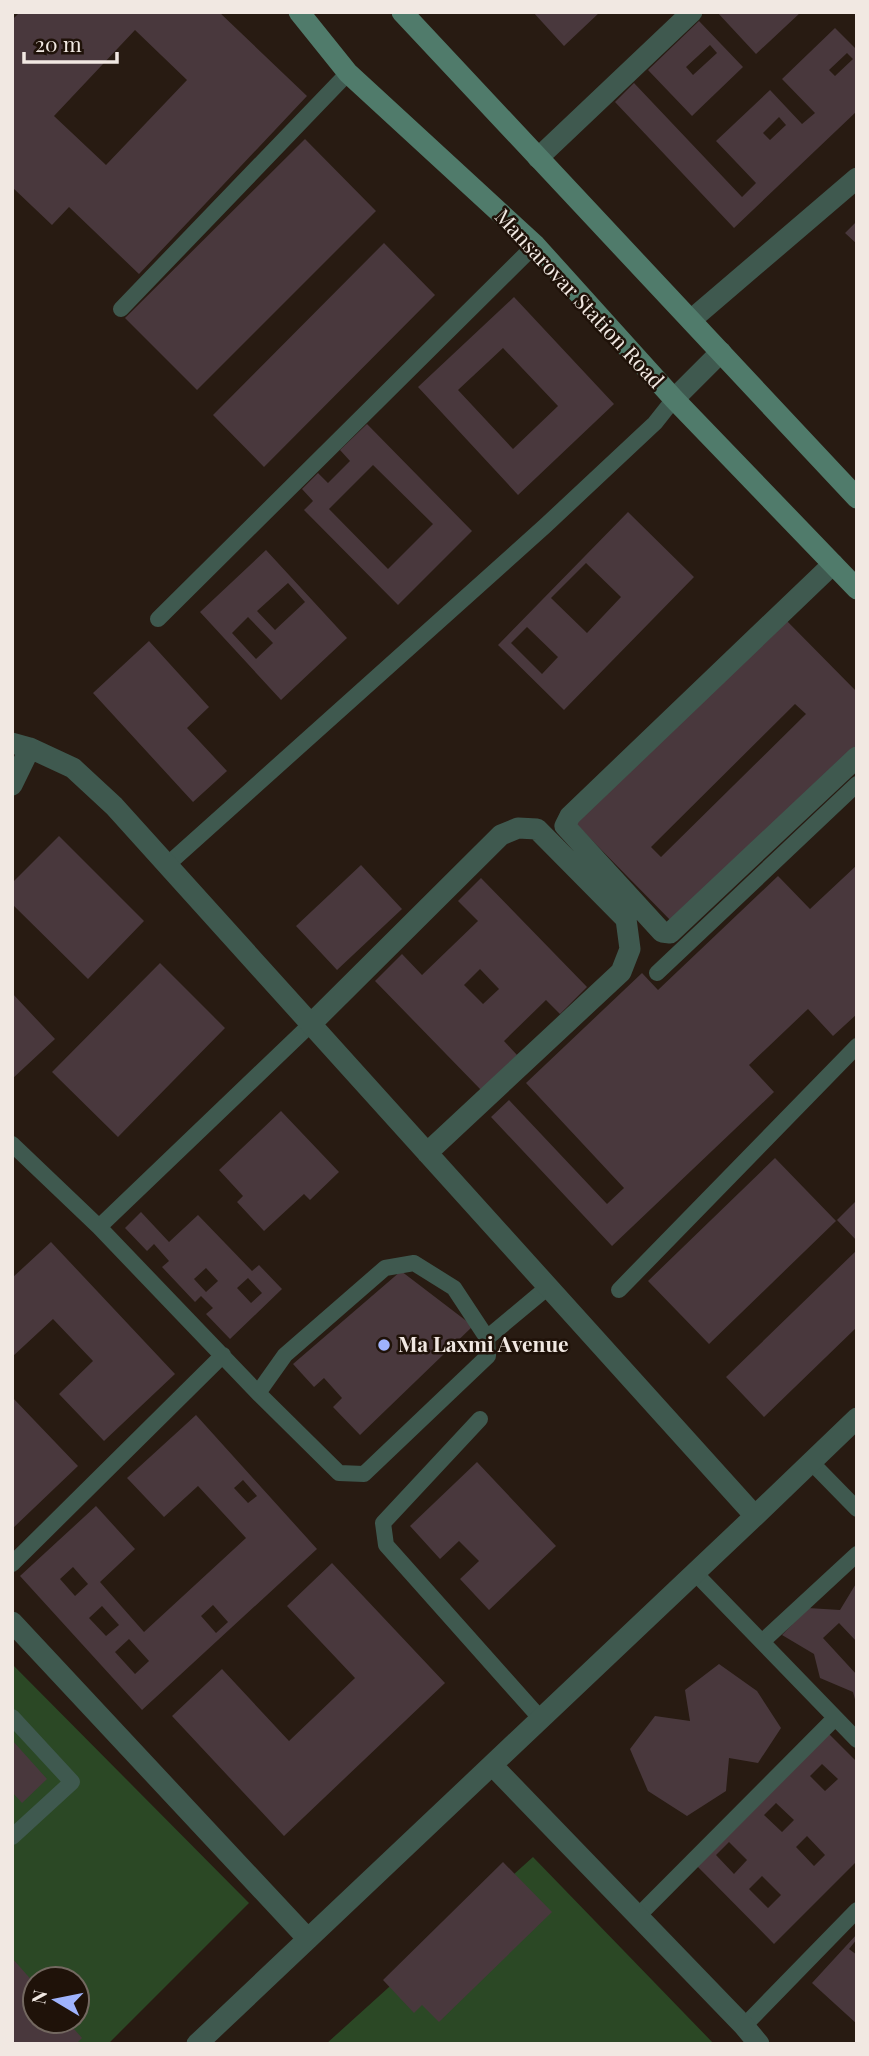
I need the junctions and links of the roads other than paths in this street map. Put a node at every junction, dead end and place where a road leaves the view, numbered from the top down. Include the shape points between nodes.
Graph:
1 (299, 12) edge
2 (402, 12) edge
3 (691, 12) edge
4 (348, 74) junction
5 (538, 158) junction
6 (857, 177) edge
7 (535, 245) junction
8 (121, 309) dead end
9 (691, 320) junction
10 (721, 352) junction
11 (674, 399) junction
12 (857, 498) edge
13 (833, 564) junction
14 (857, 589) edge
15 (158, 619) dead end
16 (21, 745) edge
17 (857, 757) edge
18 (857, 784) edge
19 (12, 785) edge
20 (167, 864) junction
21 (657, 973) dead end
22 (311, 1024) junction
23 (857, 1046) edge
24 (12, 1144) edge
25 (427, 1153) junction
26 (99, 1227) junction
27 (548, 1287) junction
28 (619, 1290) dead end
29 (487, 1338) junction
30 (223, 1356) junction
31 (258, 1393) junction
32 (857, 1418) edge
33 (480, 1419) dead end
34 (811, 1462) junction
35 (857, 1508) edge
36 (755, 1516) junction
37 (857, 1554) edge
38 (12, 1564) edge
39 (695, 1573) junction
40 (12, 1622) edge
41 (762, 1642) junction
42 (12, 1717) edge
43 (835, 1718) junction
44 (541, 1719) junction
45 (857, 1740) edge
46 (492, 1765) junction
47 (12, 1837) edge
48 (857, 1910) edge
49 (638, 1916) junction
50 (308, 1938) junction
51 (744, 2026) junction
52 (197, 2044) edge
53 (759, 2044) edge

1 - 4 main road, Mansarovar Station Road
2 - 5 main road
3 - 5 street
4 - 7 main road, Mansarovar Station Road
4 - 8 lane
5 - 9 main road
6 - 9 street
7 - 11 main road, Mansarovar Station Road
7 - 15 lane
9 - 10 main road
10 - 11 street
10 - 12 main road
11 - 13 main road, Mansarovar Station Road
11 - 20 lane via 655,423 545,526
13 - 14 main road, Mansarovar Station Road
13 - 17 street via 570,816 565,826 662,932 670,933
16 - 19 street
16 - 20 street via 73,768
18 - 21 lane
20 - 22 street
22 - 25 street
22 - 25 street via 501,835 518,828 537,829 626,919 630,949 621,972
22 - 26 lane
23 - 28 lane
24 - 26 lane
25 - 27 street
26 - 30 lane
27 - 29 lane
27 - 36 street
29 - 31 lane via 454,1288 414,1263 385,1268 285,1354
29 - 31 lane via 488,1356 364,1474 339,1473
30 - 31 lane
30 - 38 lane
32 - 34 street
33 - 44 lane via 383,1523 386,1545
34 - 35 lane
34 - 36 street
36 - 39 street
37 - 41 lane
39 - 41 lane
39 - 44 street
40 - 50 street
41 - 43 lane
42 - 47 lane via 72,1782
43 - 45 lane
43 - 49 lane
44 - 46 street
46 - 49 street
46 - 50 street
48 - 51 lane
49 - 51 street
50 - 52 street
51 - 53 street

